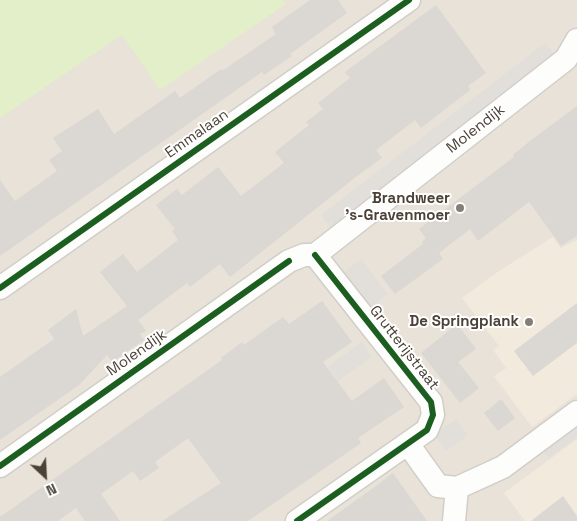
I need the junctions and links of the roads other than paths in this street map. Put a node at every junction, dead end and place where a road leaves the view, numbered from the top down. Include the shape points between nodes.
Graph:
1 (409, 0) edge
2 (577, 40) edge
3 (315, 255) junction
4 (0, 288) edge
5 (577, 412) edge
6 (408, 444) junction
7 (0, 466) edge
8 (457, 488) junction
9 (297, 521) edge
10 (454, 521) edge

1 - 4 street, Emmalaan
2 - 3 street, Molendijk via 566,58
3 - 6 street, Grutterijstraat via 431,402 433,415 427,430
3 - 7 street, Molendijk via 288,261
5 - 8 street via 503,467
6 - 8 street via 438,486
6 - 9 street, Grutterijstraat
8 - 10 street

